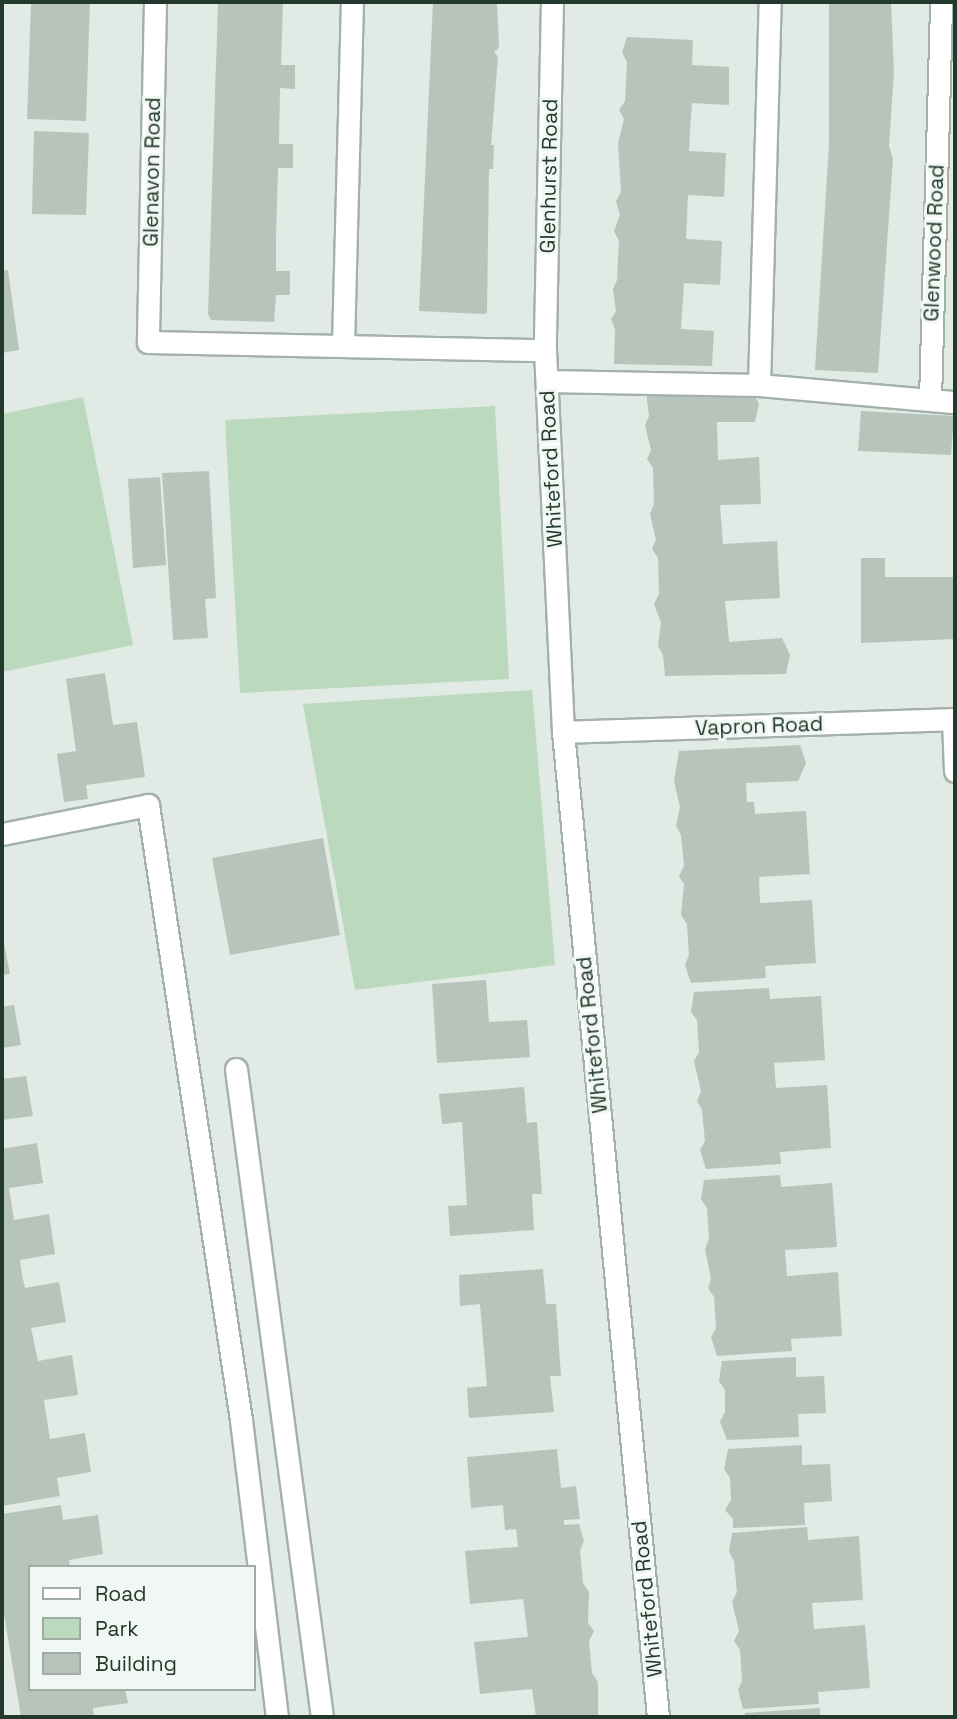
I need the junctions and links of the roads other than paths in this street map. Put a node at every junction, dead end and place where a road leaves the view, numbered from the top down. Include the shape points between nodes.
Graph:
1 (155, 2) edge
2 (352, 2) edge
3 (552, 2) edge
4 (771, 2) edge
5 (941, 2) edge
6 (343, 344) junction
7 (545, 350) junction
8 (547, 381) junction
9 (760, 385) junction
10 (930, 400) junction
11 (955, 402) edge
12 (954, 719) edge
13 (563, 732) junction
14 (955, 771) edge
15 (2, 834) edge
16 (236, 1069) dead end
17 (277, 1717) edge
18 (322, 1717) edge
19 (658, 1717) edge

1 - 6 street, Glenavon Road via 148,342
2 - 6 street
3 - 7 street, Glenhurst Road
4 - 9 street
5 - 10 street, Glenwood Road
6 - 7 street
7 - 8 street, Whiteford Road
8 - 9 street
8 - 13 street, Whiteford Road
9 - 10 street
10 - 11 street
12 - 13 street, Vapron Road
12 - 14 street
13 - 19 street, Whiteford Road
15 - 17 street via 148,805 241,1420
16 - 18 street

